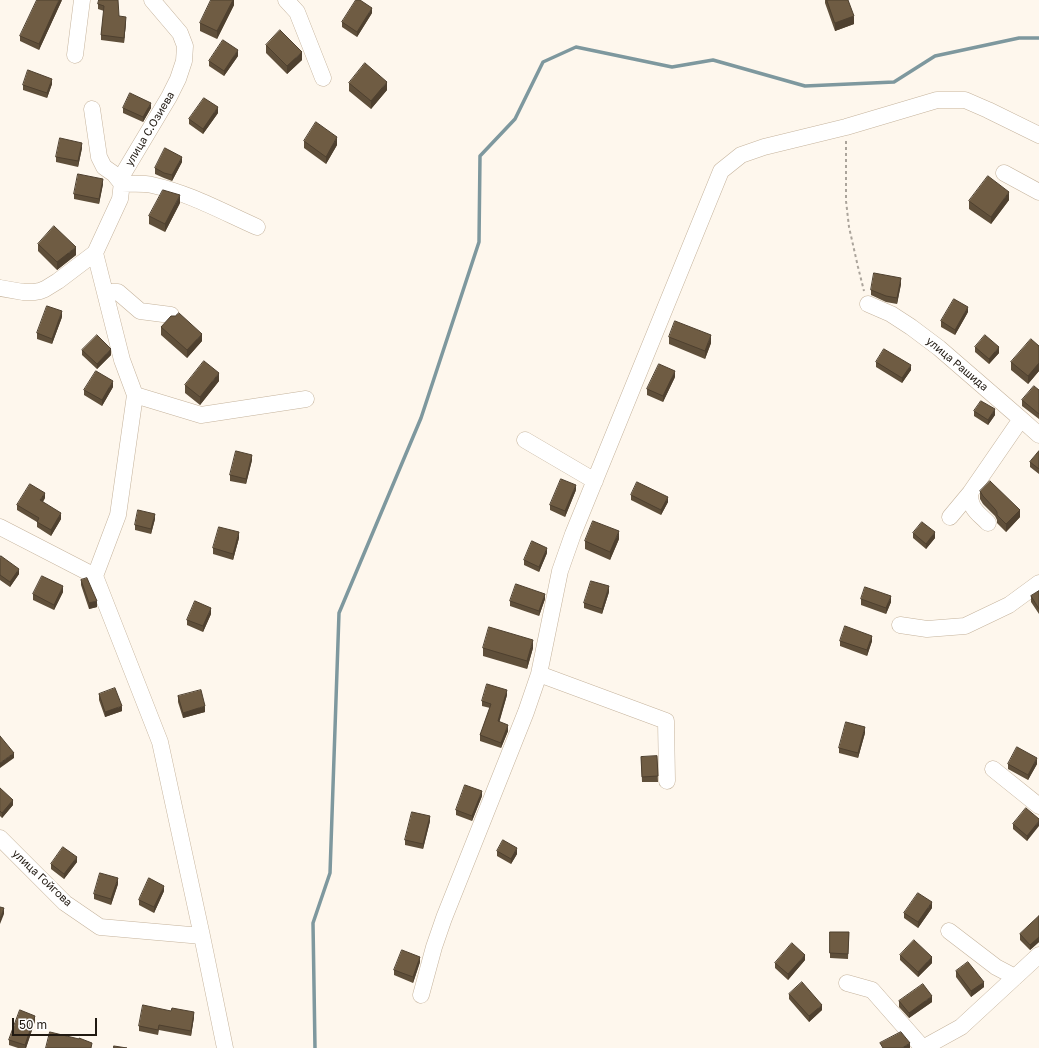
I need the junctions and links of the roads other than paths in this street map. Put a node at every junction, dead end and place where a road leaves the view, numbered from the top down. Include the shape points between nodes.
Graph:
1 (82, 0) edge
2 (152, 0) edge
3 (286, 0) edge
4 (75, 55) dead end
5 (323, 78) dead end
6 (92, 109) dead end
7 (1039, 136) edge
8 (1004, 172) dead end
9 (122, 184) junction
10 (1039, 192) edge
11 (257, 228) dead end
12 (95, 253) junction
13 (0, 288) edge
14 (105, 293) junction
15 (868, 304) road end
16 (171, 315) edge
17 (135, 395) junction
18 (306, 399) dead end
19 (1021, 419) junction
20 (1039, 435) edge
21 (525, 440) dead end
22 (595, 481) junction
23 (970, 493) junction
24 (950, 517) dead end
25 (988, 523) dead end
26 (0, 527) edge
27 (95, 576) junction
28 (1039, 583) edge
29 (900, 625) dead end
30 (539, 674) junction
31 (993, 770) dead end
32 (667, 781) dead end
33 (1039, 806) edge
34 (0, 838) edge
35 (949, 931) dead end
36 (202, 936) junction
37 (1039, 954) edge
38 (1016, 977) junction
39 (847, 983) dead end
40 (421, 995) dead end
41 (225, 1048) edge
42 (923, 1048) edge

1 - 4 street
2 - 9 street, улица С.Озиева via 180,33 185,46 184,61 169,97 123,174
3 - 5 street via 297,12
6 - 9 street via 99,157 104,167
7 - 22 street via 965,100 937,100 846,127 764,147 741,156 720,171
8 - 10 street
9 - 11 street via 151,184 170,190 196,199
9 - 12 street, улица С.Озиева via 120,199
12 - 13 street, улица С.Озиева via 40,291 16,292
12 - 14 street
14 - 16 street via 118,292 140,311
14 - 17 street via 122,360
15 - 19 street, улица Рашида via 891,314 939,348
17 - 18 street via 201,415
17 - 27 street via 118,515
19 - 20 street, улица Рашида
19 - 23 street
21 - 22 street
22 - 30 street via 560,571
23 - 24 street
23 - 25 street via 972,507
26 - 27 street
27 - 36 street via 160,742
28 - 29 street via 1009,605 965,626 927,629
30 - 32 street via 666,721
30 - 40 street via 524,719 435,942
31 - 33 street
34 - 36 street, улица Гойгова via 66,903 100,927
35 - 38 street via 996,967
36 - 41 street
37 - 38 street
38 - 42 street via 961,1027
39 - 42 street via 872,990

